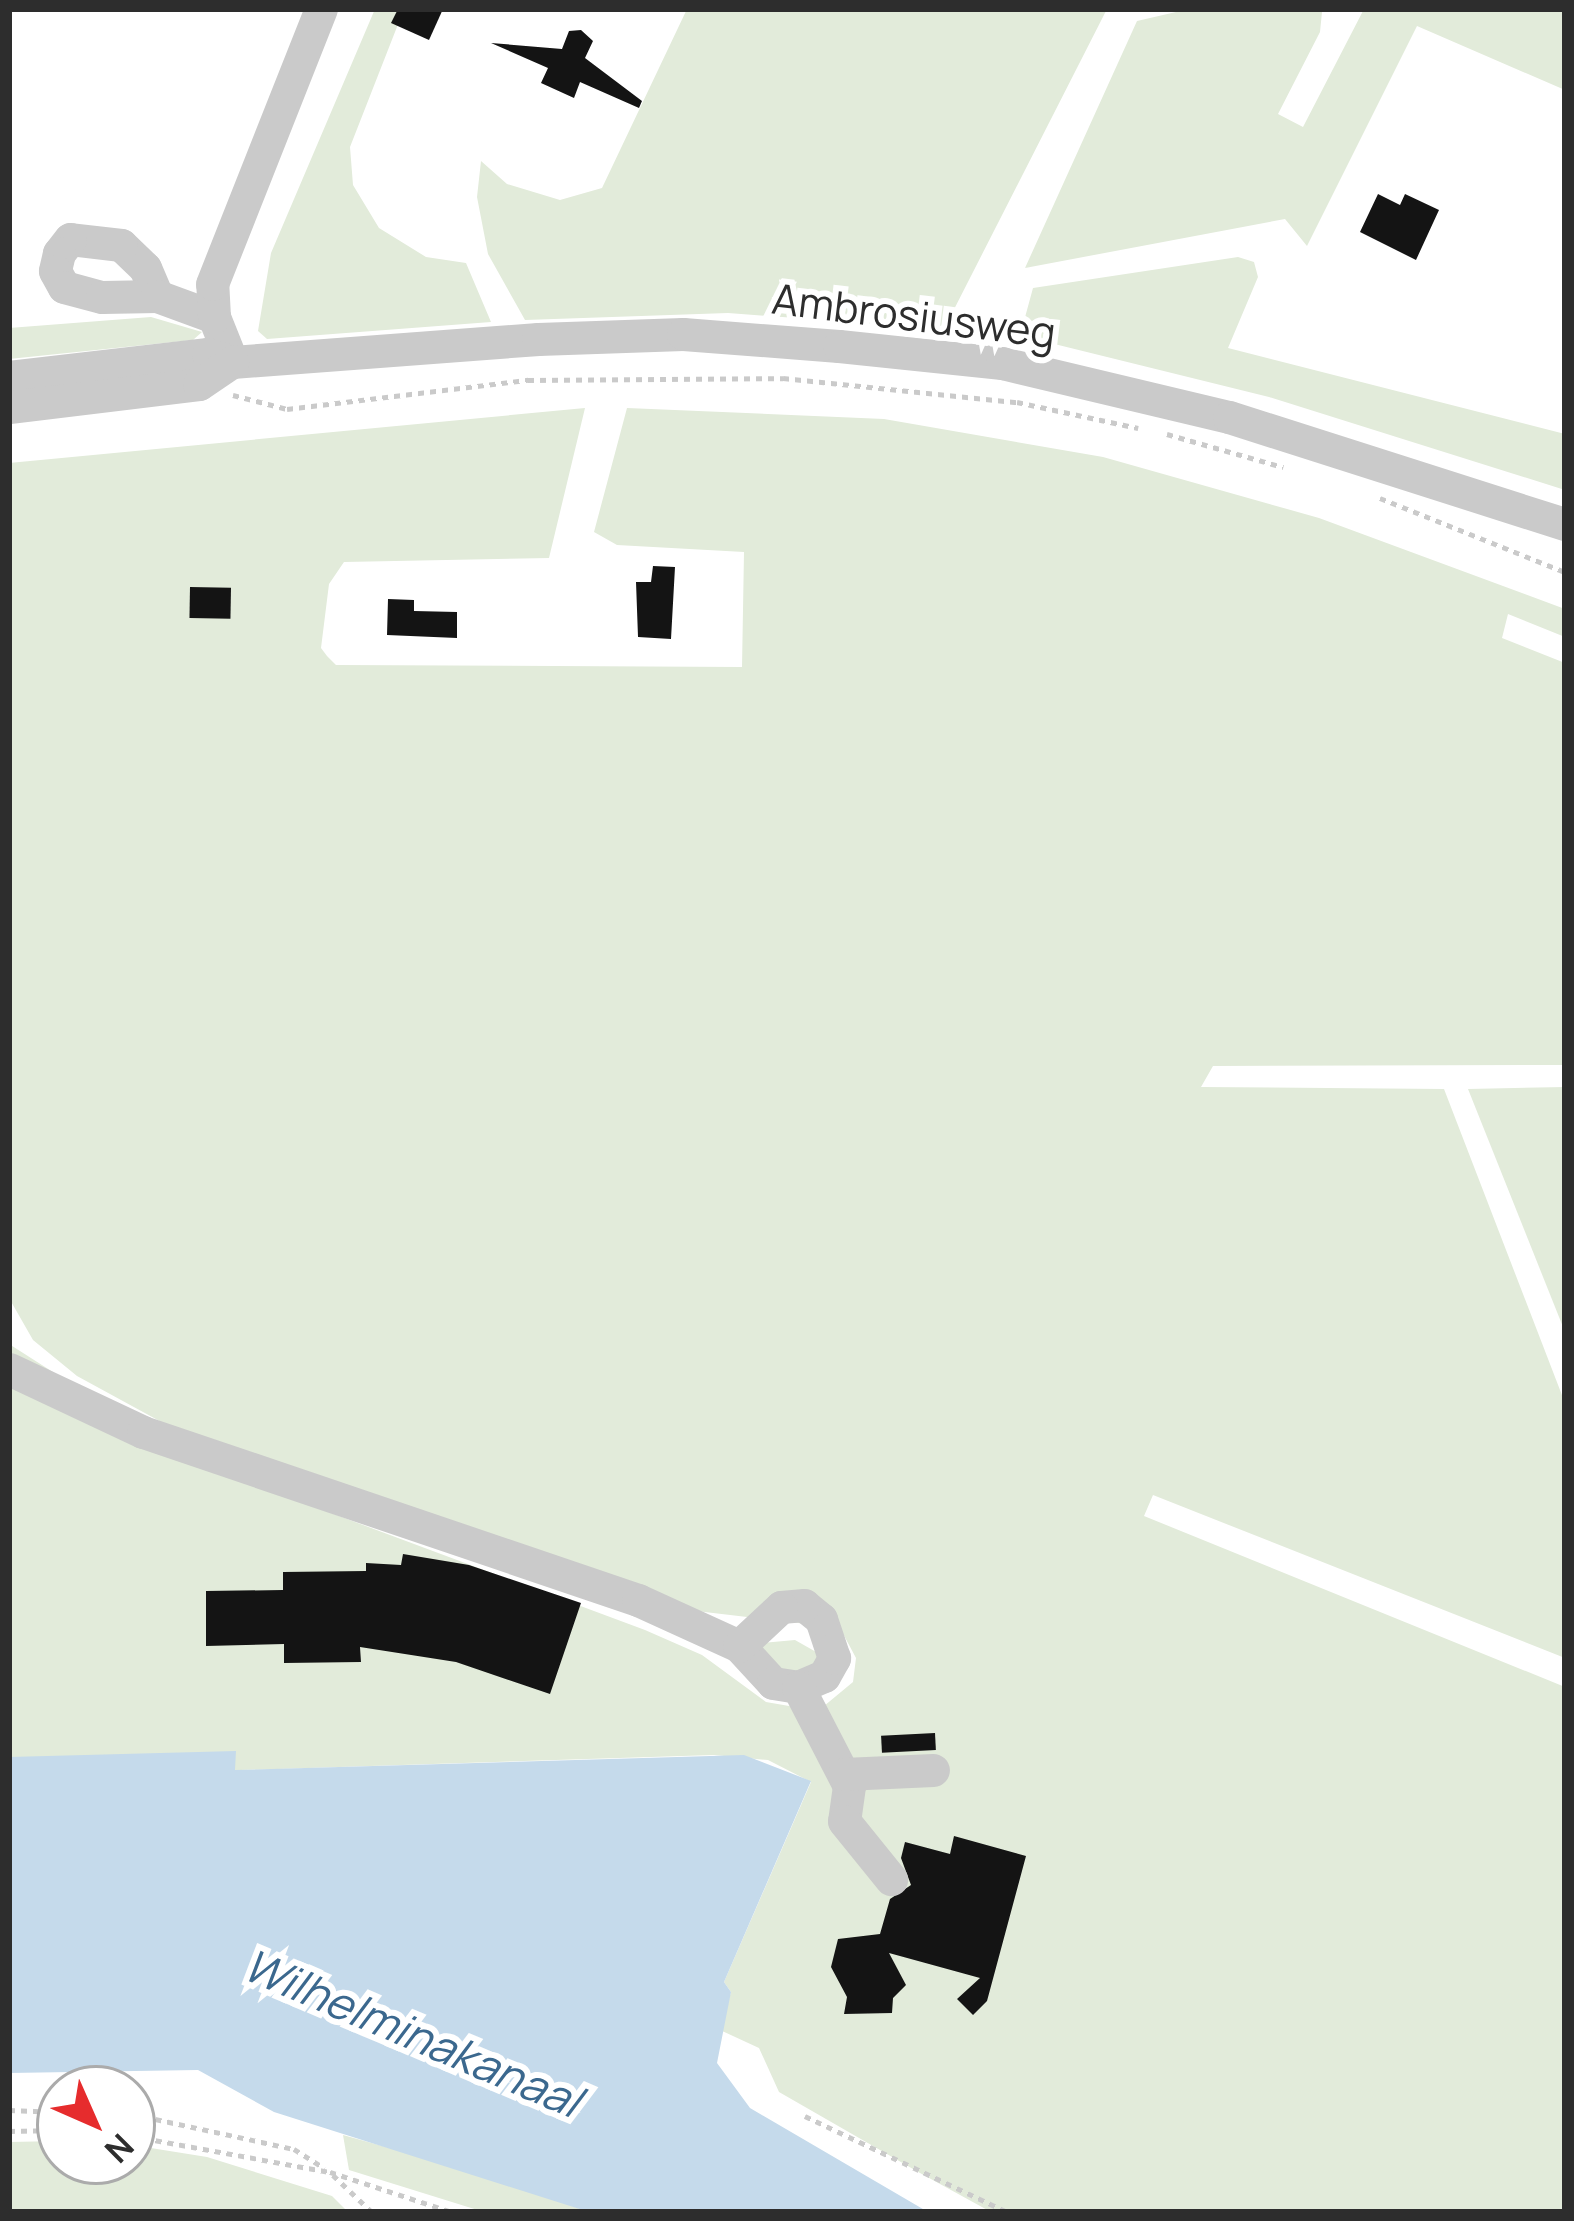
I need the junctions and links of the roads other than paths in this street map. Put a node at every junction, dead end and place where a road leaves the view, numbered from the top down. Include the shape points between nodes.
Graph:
1 (321, 9) edge
2 (157, 296) dead end
3 (214, 317) junction
4 (232, 362) junction
5 (9, 377) edge
6 (9, 407) edge
7 (1565, 524) edge
8 (9, 1369) edge
9 (739, 1646) junction
10 (798, 1687) junction
11 (933, 1769) dead end
12 (844, 1774) junction
13 (891, 1879) dead end

1 - 3 street via 228,236 212,284
2 - 3 street
3 - 4 street
4 - 5 street, Ambrosiusweg via 208,354
4 - 6 street via 199,385
4 - 7 street, Ambrosiusweg via 683,334 1002,363 1228,417
8 - 9 street via 143,1432 599,1586
9 - 10 street via 773,1683
9 - 10 street via 781,1607 804,1605 821,1618 834,1658 824,1676
10 - 12 street
11 - 12 street
12 - 13 street via 844,1822

